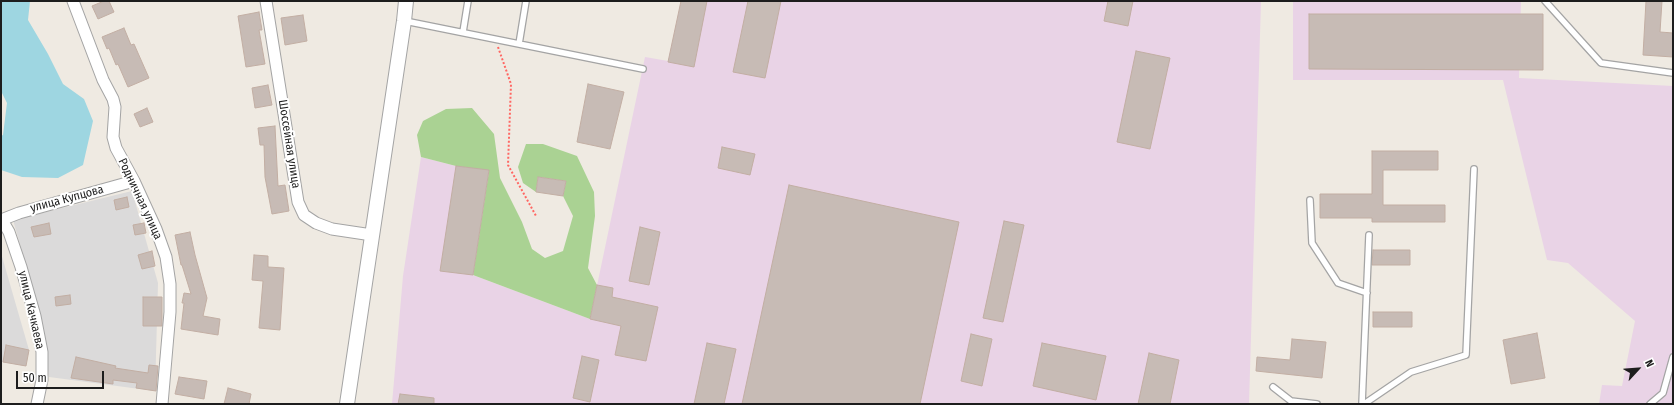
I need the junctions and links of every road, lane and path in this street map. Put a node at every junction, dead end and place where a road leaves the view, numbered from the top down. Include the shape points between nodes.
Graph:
1 (73, 1) edge
2 (266, 1) edge
3 (406, 1) edge
4 (468, 1) edge
5 (526, 1) edge
6 (1545, 1) edge
7 (404, 20) junction
8 (463, 32) junction
9 (495, 39) junction
10 (519, 44) junction
11 (643, 69) dead end
12 (1673, 73) edge
13 (1474, 169) dead end
14 (134, 181) junction
15 (1310, 200) dead end
16 (536, 216) dead end
17 (2, 220) edge
18 (372, 235) junction
19 (1369, 235) dead end
20 (1367, 293) junction
21 (1673, 356) edge
22 (1273, 386) dead end
23 (37, 404) edge
24 (162, 404) edge
25 (347, 404) edge
26 (1317, 404) edge
27 (1363, 404) edge
28 (1650, 404) edge

1 - 14 street, Родничная улица via 103,80 113,99 113,137 116,148
2 - 18 street, Шоссейная улица via 298,202 304,215 316,223 332,229
3 - 7 street
4 - 8 lane
5 - 10 lane
6 - 12 lane via 1601,63
7 - 8 lane
7 - 18 street
8 - 9 lane
9 - 10 lane
9 - 16 path via 511,84 508,165
10 - 11 lane
13 - 27 lane via 1466,355 1411,372
14 - 17 street, улица Купцова via 19,212
14 - 24 street, Родничная улица via 166,257 170,284
15 - 20 lane via 1312,243 1338,284
17 - 23 street, улица Качкаева via 22,267 42,352 42,380
18 - 25 street
19 - 20 lane
20 - 27 lane
21 - 28 lane via 1663,393
22 - 26 lane via 1291,401

